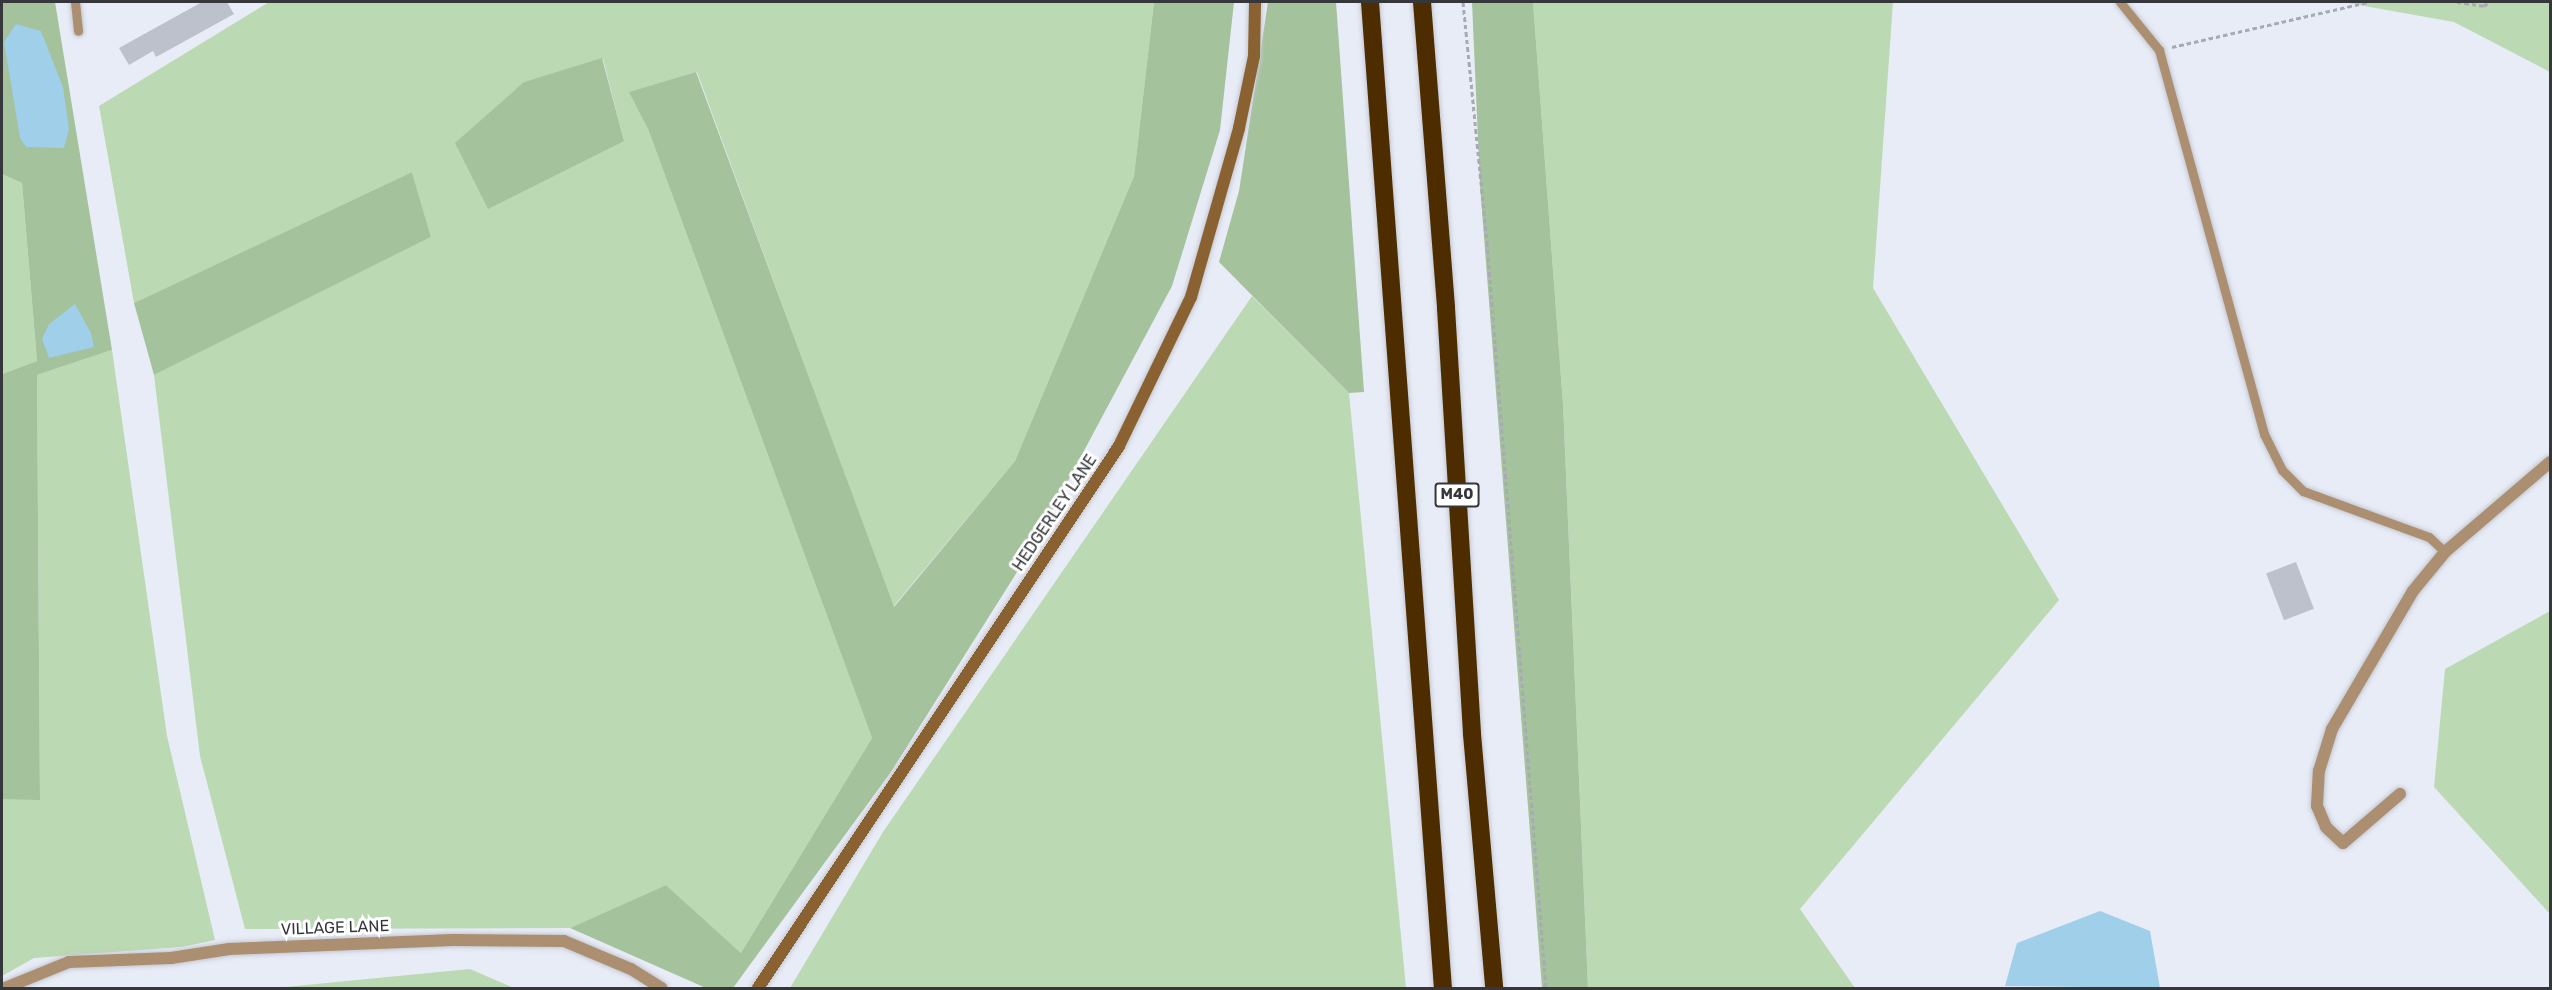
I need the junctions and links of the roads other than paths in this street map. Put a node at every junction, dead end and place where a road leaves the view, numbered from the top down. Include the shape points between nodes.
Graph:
1 (75, 2) edge
2 (1255, 2) edge
3 (1370, 2) edge
4 (1422, 2) edge
5 (2120, 2) edge
6 (78, 31) dead end
7 (2550, 462) edge
8 (2445, 552) junction
9 (2400, 794) dead end
10 (5, 988) edge
11 (662, 988) edge
12 (758, 988) edge
13 (1443, 988) edge
14 (1494, 988) edge

1 - 6 lane
2 - 12 street, HEDGERLEY LANE via 1254,56 1239,128 1191,297 1119,446
3 - 13 highway
4 - 14 highway, M40 via 1446,308 1472,734
5 - 8 lane via 2159,50 2264,434 2282,470 2303,491 2429,537
7 - 8 street
8 - 9 street via 2414,591 2332,729 2319,771 2317,806 2326,827 2343,843
10 - 11 street, VILLAGE LANE via 69,962 171,958 229,949 453,940 564,941 630,969

